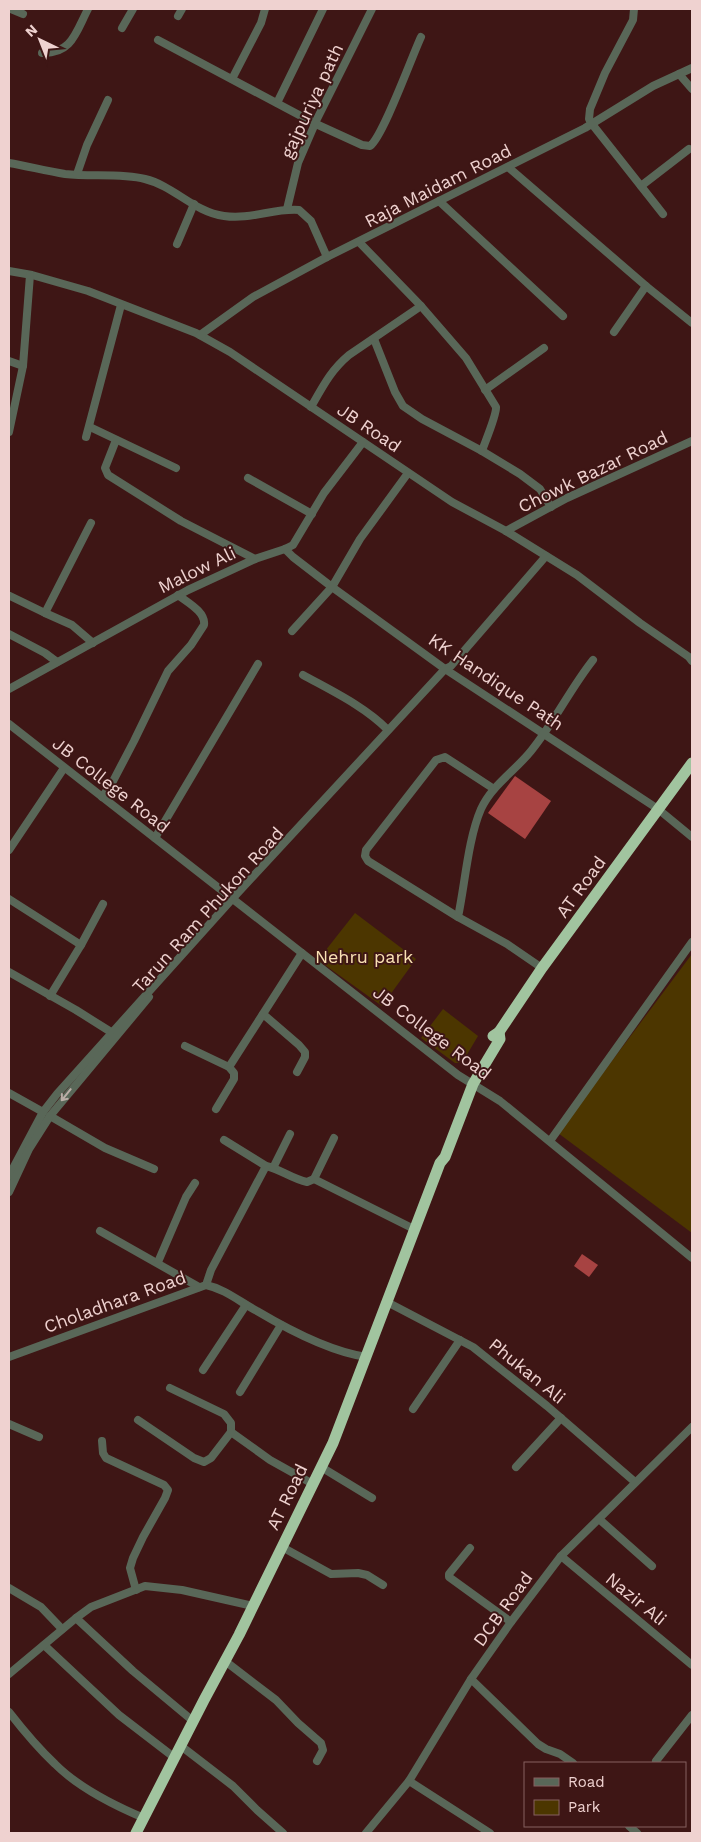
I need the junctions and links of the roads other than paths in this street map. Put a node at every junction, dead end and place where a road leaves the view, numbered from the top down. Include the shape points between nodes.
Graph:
1 (11, 9) edge
2 (88, 9) edge
3 (133, 9) edge
4 (265, 9) edge
5 (323, 9) edge
6 (372, 9) edge
7 (634, 9) edge
8 (23, 14) dead end
9 (122, 28) dead end
10 (421, 37) dead end
11 (158, 40) dead end
12 (42, 52) dead end
13 (692, 68) edge
14 (679, 74) junction
15 (232, 79) junction
16 (692, 89) edge
17 (108, 100) dead end
18 (277, 103) junction
19 (316, 124) junction
20 (592, 124) junction
21 (689, 149) dead end
22 (9, 163) edge
23 (508, 167) junction
24 (77, 174) junction
25 (641, 186) junction
26 (440, 201) junction
27 (194, 204) junction
28 (288, 209) junction
29 (663, 214) dead end
30 (359, 242) junction
31 (177, 244) dead end
32 (326, 257) junction
33 (9, 271) edge
34 (30, 275) junction
35 (646, 286) junction
36 (121, 304) junction
37 (421, 306) junction
38 (563, 316) dead end
39 (692, 323) edge
40 (614, 332) dead end
41 (200, 335) junction
42 (374, 339) junction
43 (544, 348) dead end
44 (9, 361) edge
45 (23, 366) junction
46 (485, 390) junction
47 (311, 407) junction
48 (90, 427) junction
49 (9, 432) edge
50 (86, 437) dead end
51 (116, 440) junction
52 (692, 440) edge
53 (363, 442) junction
54 (482, 451) junction
55 (176, 468) dead end
56 (408, 473) junction
57 (248, 478) dead end
58 (552, 507) junction
59 (312, 514) junction
60 (90, 522) dead end
61 (506, 531) junction
62 (286, 549) junction
63 (546, 556) junction
64 (255, 559) junction
65 (332, 587) junction
66 (178, 595) junction
67 (10, 596) edge
68 (45, 613) junction
69 (292, 631) dead end
70 (9, 634) edge
71 (93, 643) junction
72 (691, 659) edge
73 (594, 660) dead end
74 (57, 662) junction
75 (258, 664) dead end
76 (449, 669) junction
77 (303, 675) dead end
78 (9, 689) edge
79 (9, 724) edge
80 (388, 730) junction
81 (545, 733) junction
82 (692, 763) edge
83 (64, 768) junction
84 (494, 789) junction
85 (102, 797) junction
86 (658, 809) junction
87 (692, 837) edge
88 (155, 838) junction
89 (9, 850) edge
90 (9, 899) edge
91 (234, 899) junction
92 (103, 904) dead end
93 (458, 917) junction
94 (692, 942) edge
95 (80, 945) junction
96 (302, 953) junction
97 (542, 968) junction
98 (9, 972) edge
99 (50, 996) junction
100 (263, 1014) junction
101 (111, 1032) junction
102 (185, 1046) dead end
103 (229, 1068) junction
104 (297, 1072) dead end
105 (470, 1082) junction
106 (9, 1094) edge
107 (216, 1109) dead end
108 (46, 1114) junction
109 (290, 1134) dead end
110 (334, 1138) dead end
111 (224, 1140) dead end
112 (550, 1141) junction
113 (270, 1166) junction
114 (154, 1169) dead end
115 (9, 1176) edge
116 (314, 1178) junction
117 (195, 1183) dead end
118 (9, 1192) edge
119 (414, 1229) junction
120 (100, 1230) dead end
121 (692, 1258) edge
122 (158, 1262) junction
123 (203, 1286) junction
124 (387, 1302) junction
125 (246, 1305) junction
126 (281, 1326) junction
127 (460, 1340) junction
128 (9, 1357) edge
129 (367, 1357) junction
130 (203, 1370) dead end
131 (170, 1388) dead end
132 (240, 1392) dead end
133 (413, 1409) dead end
134 (561, 1418) junction
135 (138, 1420) dead end
136 (9, 1424) edge
137 (692, 1427) edge
138 (231, 1432) junction
139 (39, 1437) dead end
140 (102, 1441) dead end
141 (321, 1467) junction
142 (516, 1467) dead end
143 (634, 1482) junction
144 (313, 1484) junction
145 (372, 1498) dead end
146 (599, 1519) junction
147 (282, 1547) junction
148 (470, 1548) dead end
149 (560, 1556) junction
150 (652, 1566) dead end
151 (384, 1585) dead end
152 (9, 1588) edge
153 (136, 1590) junction
154 (253, 1606) junction
155 (76, 1618) junction
156 (511, 1622) junction
157 (62, 1629) junction
158 (44, 1645) junction
159 (225, 1661) junction
160 (692, 1665) edge
161 (9, 1674) edge
162 (471, 1679) junction
163 (9, 1712) edge
164 (692, 1715) edge
165 (194, 1720) junction
166 (181, 1746) junction
167 (174, 1758) junction
168 (656, 1760) dead end
169 (317, 1761) dead end
170 (572, 1762) edge
171 (409, 1780) junction
172 (144, 1818) junction
173 (136, 1833) edge
174 (283, 1833) edge
175 (366, 1833) edge
176 (490, 1833) edge

1 - 8 street
2 - 12 street via 68,46 59,51
3 - 9 street
4 - 15 street
5 - 18 street
6 - 19 street, gajpuriya path
7 - 20 street via 634,20 605,73 590,109
10 - 19 street via 372,145 362,145
11 - 15 street
13 - 14 street, Raja Maidam Road
14 - 16 street
14 - 20 street, Raja Maidam Road via 653,86
15 - 18 street
17 - 24 street
18 - 19 street
19 - 28 street, gajpuriya path via 298,163
20 - 23 street, Raja Maidam Road
20 - 25 street
21 - 25 street
22 - 24 street
23 - 26 street, Raja Maidam Road
23 - 35 street
24 - 27 street via 144,179 166,186
25 - 29 street
26 - 30 street, Raja Maidam Road
26 - 38 street
27 - 28 street via 222,216 234,217
27 - 31 street
28 - 32 street via 299,210 310,221
30 - 32 street, Raja Maidam Road
30 - 37 street
32 - 41 street, Raja Maidam Road via 253,297
33 - 34 street, JB Road
34 - 36 street, JB Road
34 - 45 street
35 - 39 street
35 - 40 street
36 - 41 street, JB Road
36 - 48 street
37 - 42 street
37 - 46 street via 466,358
41 - 47 street, JB Road
42 - 47 street via 338,364
42 - 54 street via 403,406
43 - 46 street
44 - 45 street
45 - 49 street
46 - 54 street via 497,411
47 - 53 street, JB Road
48 - 50 street
48 - 51 street
51 - 55 street
51 - 64 street via 105,468 108,475 181,521
52 - 58 street, Chowk Bazar Road
53 - 56 street, JB Road
53 - 59 street
54 - 58 street via 540,489
56 - 61 street, JB Road via 452,502
56 - 65 street via 360,539
57 - 59 street
58 - 61 street, Chowk Bazar Road
59 - 62 street via 293,545
60 - 68 street
61 - 63 street, JB Road
62 - 64 street, Malow Ali
62 - 65 street, KK Handique Path
63 - 72 street, JB Road via 592,585
63 - 76 street, Tarun Ram Phukon Road
64 - 66 street, Malow Ali
65 - 69 street
65 - 76 street, KK Handique Path
66 - 71 street, Malow Ali
66 - 85 street via 202,615 204,625 168,671
67 - 68 street
68 - 71 street via 72,625
70 - 74 street
71 - 74 street, Malow Ali
73 - 81 street
74 - 78 street, Malow Ali
75 - 88 street
76 - 80 street, Tarun Ram Phukon Road
76 - 81 street, KK Handique Path
76 - 91 street, Tarun Ram Phukon Road
77 - 80 street via 346,698
79 - 83 street, JB College Road
80 - 91 street, Tarun Ram Phukon Road
81 - 84 street
81 - 86 street, KK Handique Path
82 - 86 highway, AT Road
83 - 85 street, JB College Road
83 - 89 street
84 - 93 street via 478,818
84 - 93 street via 445,757 439,758 366,850 368,861
85 - 88 street, JB College Road
86 - 87 street, KK Handique Path
86 - 97 highway, AT Road
88 - 91 street, JB College Road
90 - 95 street
91 - 96 street, JB College Road
91 - 101 street, Tarun Ram Phukon Road
91 -> 108 street, Tarun Ram Phukon Road
92 - 95 street
93 - 97 street
94 - 112 street
95 - 99 street
96 - 100 street
96 - 105 street, JB College Road
97 - 105 highway, AT Road
98 - 99 street
99 - 101 street
100 - 103 street
100 - 104 street via 305,1052
101 - 108 street, Tarun Ram Phukon Road
102 - 103 street
103 - 107 street via 235,1075
105 - 112 street, JB College Road via 500,1101
105 - 119 highway, AT Road via 445,1157
106 - 108 street
108 - 114 street via 105,1148
108 - 115 street, Tarun Ram Phukon Road
108 - 118 street, Tarun Ram Phukon Road
109 - 113 street
110 - 116 street
111 - 113 street
112 - 121 street, JB College Road
113 - 116 street via 295,1179 307,1182
113 - 123 street
116 - 119 street
117 - 122 street
119 - 124 highway, AT Road
120 - 122 street
122 - 123 street
123 - 125 street, Choladhara Road via 226,1292
123 - 128 street, Choladhara Road
124 - 127 street, Phukan Ali
124 - 129 highway, AT Road
125 - 126 street, Choladhara Road
125 - 130 street
126 - 129 street, Choladhara Road
126 - 132 street
127 - 133 street
127 - 134 street, Phukan Ali
129 - 141 highway, AT Road
131 - 138 street via 224,1414 231,1422
134 - 142 street
134 - 143 street, Phukan Ali
135 - 138 street via 204,1462 211,1458
136 - 139 street
137 - 143 street, DCB Road
138 - 144 street via 270,1460
140 - 153 street via 102,1453 106,1458 164,1485 168,1490 133,1558 130,1568
141 - 144 highway, AT Road
141 - 145 street
143 - 146 street, DCB Road
144 - 147 highway, AT Road
146 - 149 street, DCB Road
146 - 150 street
147 - 151 street via 331,1574 358,1573
147 - 154 highway, AT Road
148 - 156 street via 449,1577
149 - 156 street, DCB Road
149 - 160 street, Nazir Ali
152 - 157 street via 41,1607
153 - 154 street via 154,1586
153 - 155 street via 92,1607
154 - 159 highway, AT Road
155 - 157 street
155 - 165 street via 133,1671
156 - 162 street, DCB Road
157 - 158 street
158 - 161 street
158 - 167 street via 119,1715
159 - 165 highway, AT Road
159 - 169 street via 276,1700 321,1743 323,1750
162 - 170 street via 538,1744
162 - 171 street, DCB Road
163 - 172 street via 56,1766 87,1788
164 - 168 street
165 - 166 highway, AT Road
166 - 167 highway, AT Road
166 - 174 street via 233,1786
167 - 172 highway, AT Road
171 - 175 street, DCB Road
171 - 176 street
172 - 173 highway, AT Road

